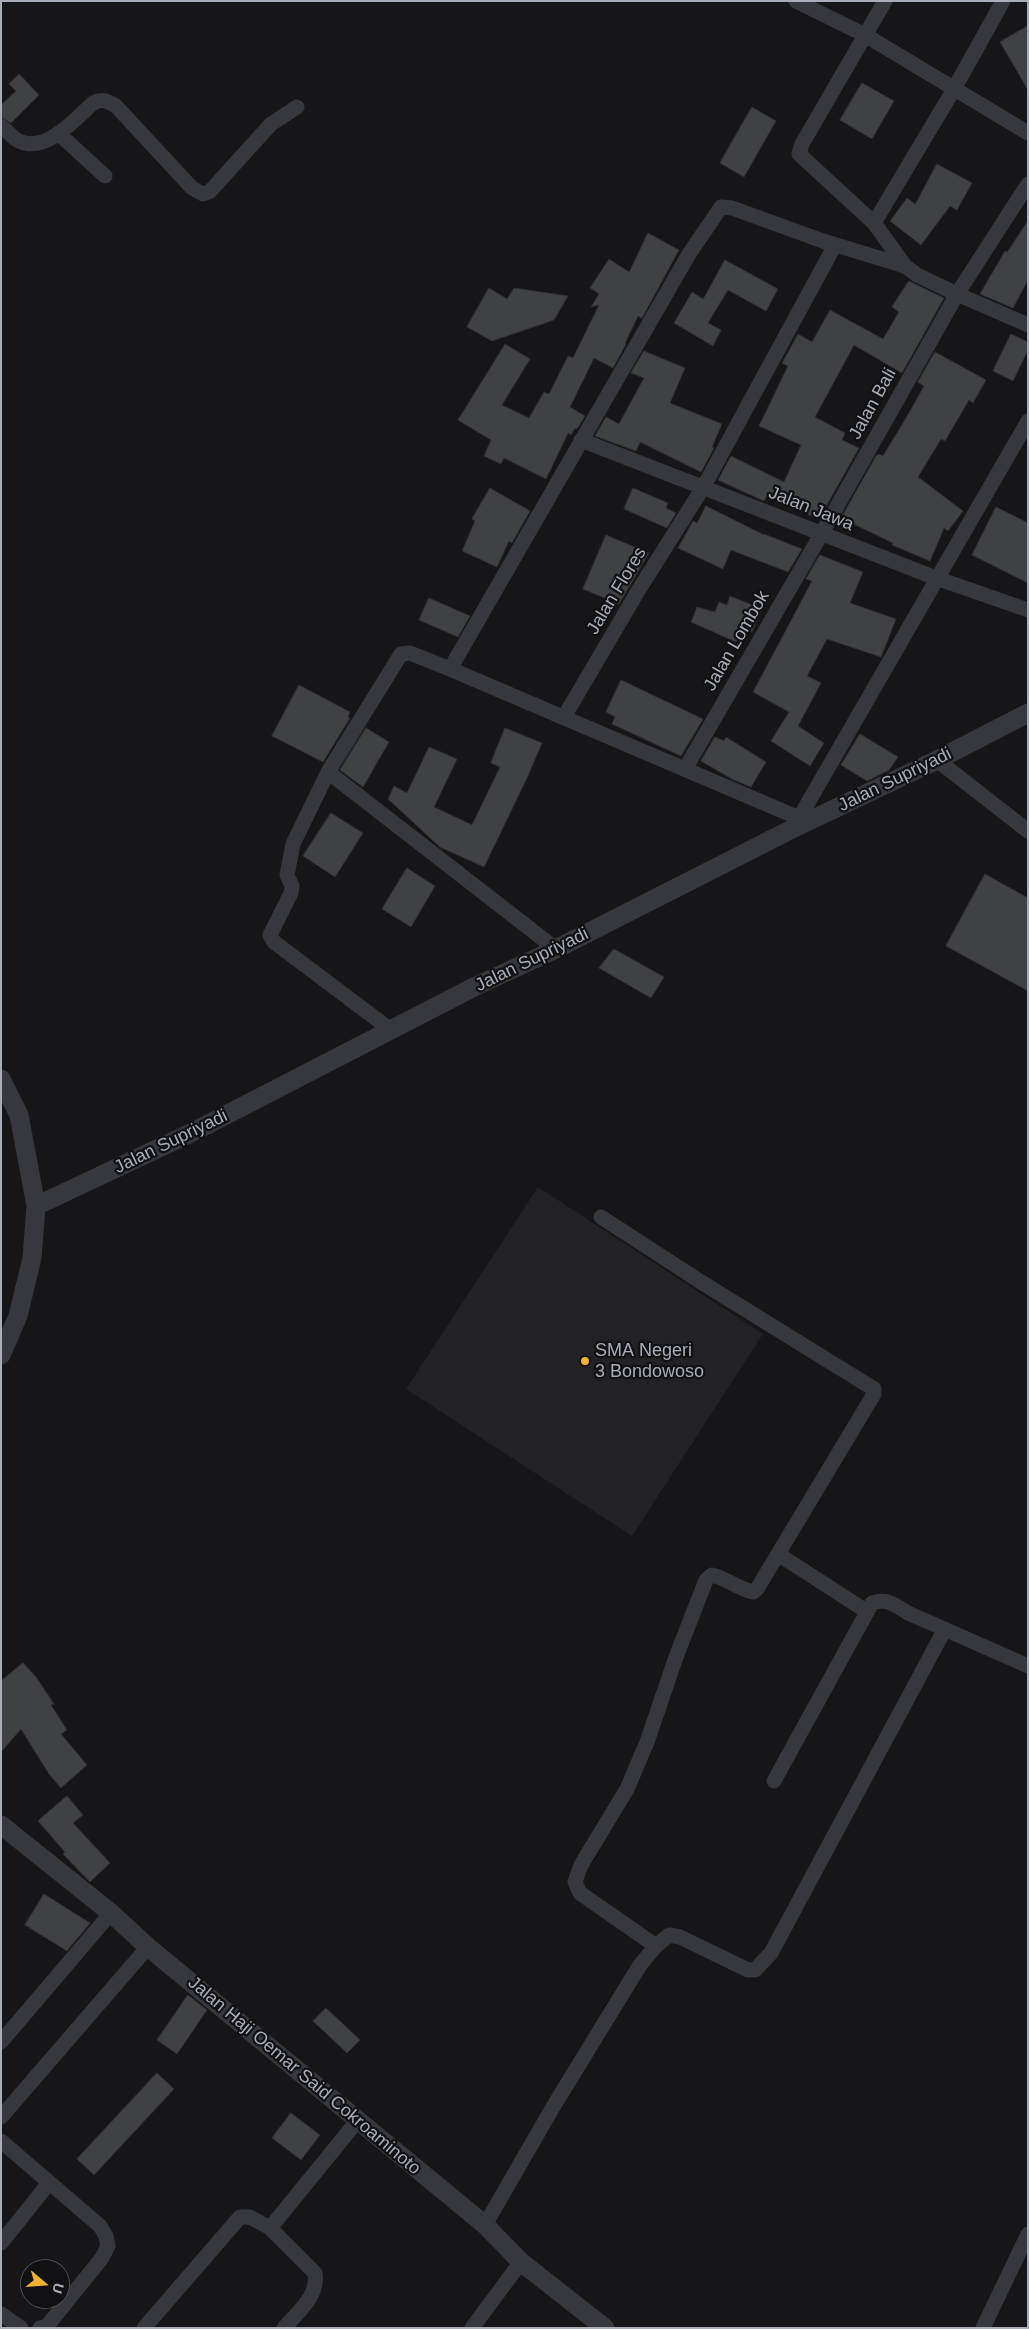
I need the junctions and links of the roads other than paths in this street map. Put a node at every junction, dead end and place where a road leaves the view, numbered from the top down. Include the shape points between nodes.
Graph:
1 (796, 1) edge
2 (885, 1) edge
3 (1003, 1) edge
4 (865, 35) junction
5 (954, 89) junction
6 (298, 107) dead end
7 (1, 126) edge
8 (58, 133) junction
9 (1028, 133) edge
10 (105, 176) dead end
11 (1028, 184) edge
12 (874, 223) junction
13 (835, 245) junction
14 (905, 266) junction
15 (957, 294) junction
16 (1028, 324) edge
17 (1028, 421) edge
18 (581, 440) junction
19 (1021, 449) edge
20 (704, 486) junction
21 (822, 533) junction
22 (936, 578) junction
23 (1028, 610) edge
24 (450, 669) junction
25 (1028, 713) edge
26 (564, 717) junction
27 (937, 760) junction
28 (685, 769) junction
29 (328, 772) junction
30 (796, 824) junction
31 (1028, 831) edge
32 (556, 949) junction
33 (391, 1030) junction
34 (1, 1079) edge
35 (36, 1206) junction
36 (601, 1217) dead end
37 (1, 1355) edge
38 (778, 1554) junction
39 (866, 1612) junction
40 (945, 1629) junction
41 (1028, 1666) edge
42 (774, 1780) dead end
43 (1, 1825) edge
44 (111, 1914) junction
45 (656, 1946) junction
46 (148, 1947) junction
47 (1, 2042) edge
48 (1, 2117) edge
49 (358, 2120) junction
50 (1, 2140) edge
51 (49, 2183) junction
52 (485, 2225) junction
53 (270, 2228) junction
54 (1028, 2234) edge
55 (1, 2243) edge
56 (521, 2262) junction
57 (1, 2314) edge
58 (21, 2328) edge
59 (40, 2328) edge
60 (144, 2328) edge
61 (284, 2328) edge
62 (472, 2328) edge
63 (605, 2328) edge
64 (983, 2328) edge

1 - 4 street
2 - 4 street
3 - 5 street
4 - 5 street
4 - 12 street via 802,144 800,154
5 - 9 street
5 - 12 street
6 - 8 street via 271,124 213,188 203,194 192,188 108,101 93,103
7 - 8 street via 20,142 29,144 38,144
8 - 10 street
11 - 15 street, Jalan Bali
12 - 14 street
13 - 14 street
13 - 18 street via 732,208 721,208 689,254
13 - 20 street, Jalan Flores
14 - 15 street
15 - 16 street
15 - 21 street, Jalan Bali
17 - 19 street
18 - 20 street, Jalan Jawa
18 - 24 street
19 - 22 street
20 - 21 street, Jalan Jawa
20 - 26 street, Jalan Flores
21 - 22 street, Jalan Jawa
21 - 28 street, Jalan Lombok
22 - 23 street, Jalan Jawa
22 - 30 street
24 - 26 street
24 - 29 street via 410,653 401,654
25 - 27 street, Jalan Supriyadi
26 - 28 street
27 - 30 street, Jalan Supriyadi
27 - 31 street
28 - 30 street
29 - 32 street
29 - 33 street via 293,844 287,875 292,889 271,938
30 - 32 street, Jalan Supriyadi
32 - 33 street, Jalan Supriyadi
33 - 35 street, Jalan Supriyadi via 195,1132
34 - 35 street via 19,1115
35 - 37 street via 32,1258 18,1316
36 - 38 street via 874,1389 874,1394
38 - 39 street
38 - 45 street via 753,1592 712,1575 706,1580 630,1782 581,1865 575,1882 580,1893
39 - 40 street via 872,1603 882,1600
39 - 42 street
40 - 41 street
40 - 45 street via 771,1953 762,1964 755,1970 748,1970 680,1937 669,1935
43 - 44 street, Jalan Haji Oemar Said Cokroaminoto
44 - 46 street, Jalan Haji Oemar Said Cokroaminoto
44 - 47 street
45 - 52 street via 640,1965
46 - 48 street
46 - 49 street, Jalan Haji Oemar Said Cokroaminoto
49 - 52 street, Jalan Haji Oemar Said Cokroaminoto
49 - 53 street
50 - 51 street
51 - 55 street
51 - 59 street via 100,2226 108,2246 102,2258 46,2326
52 - 56 street, Jalan Haji Oemar Said Cokroaminoto
53 - 60 street via 250,2217 240,2217
53 - 61 street via 316,2273 317,2284 313,2294
54 - 64 street
56 - 62 street
56 - 63 street, Jalan Haji Oemar Said Cokroaminoto
57 - 58 street

